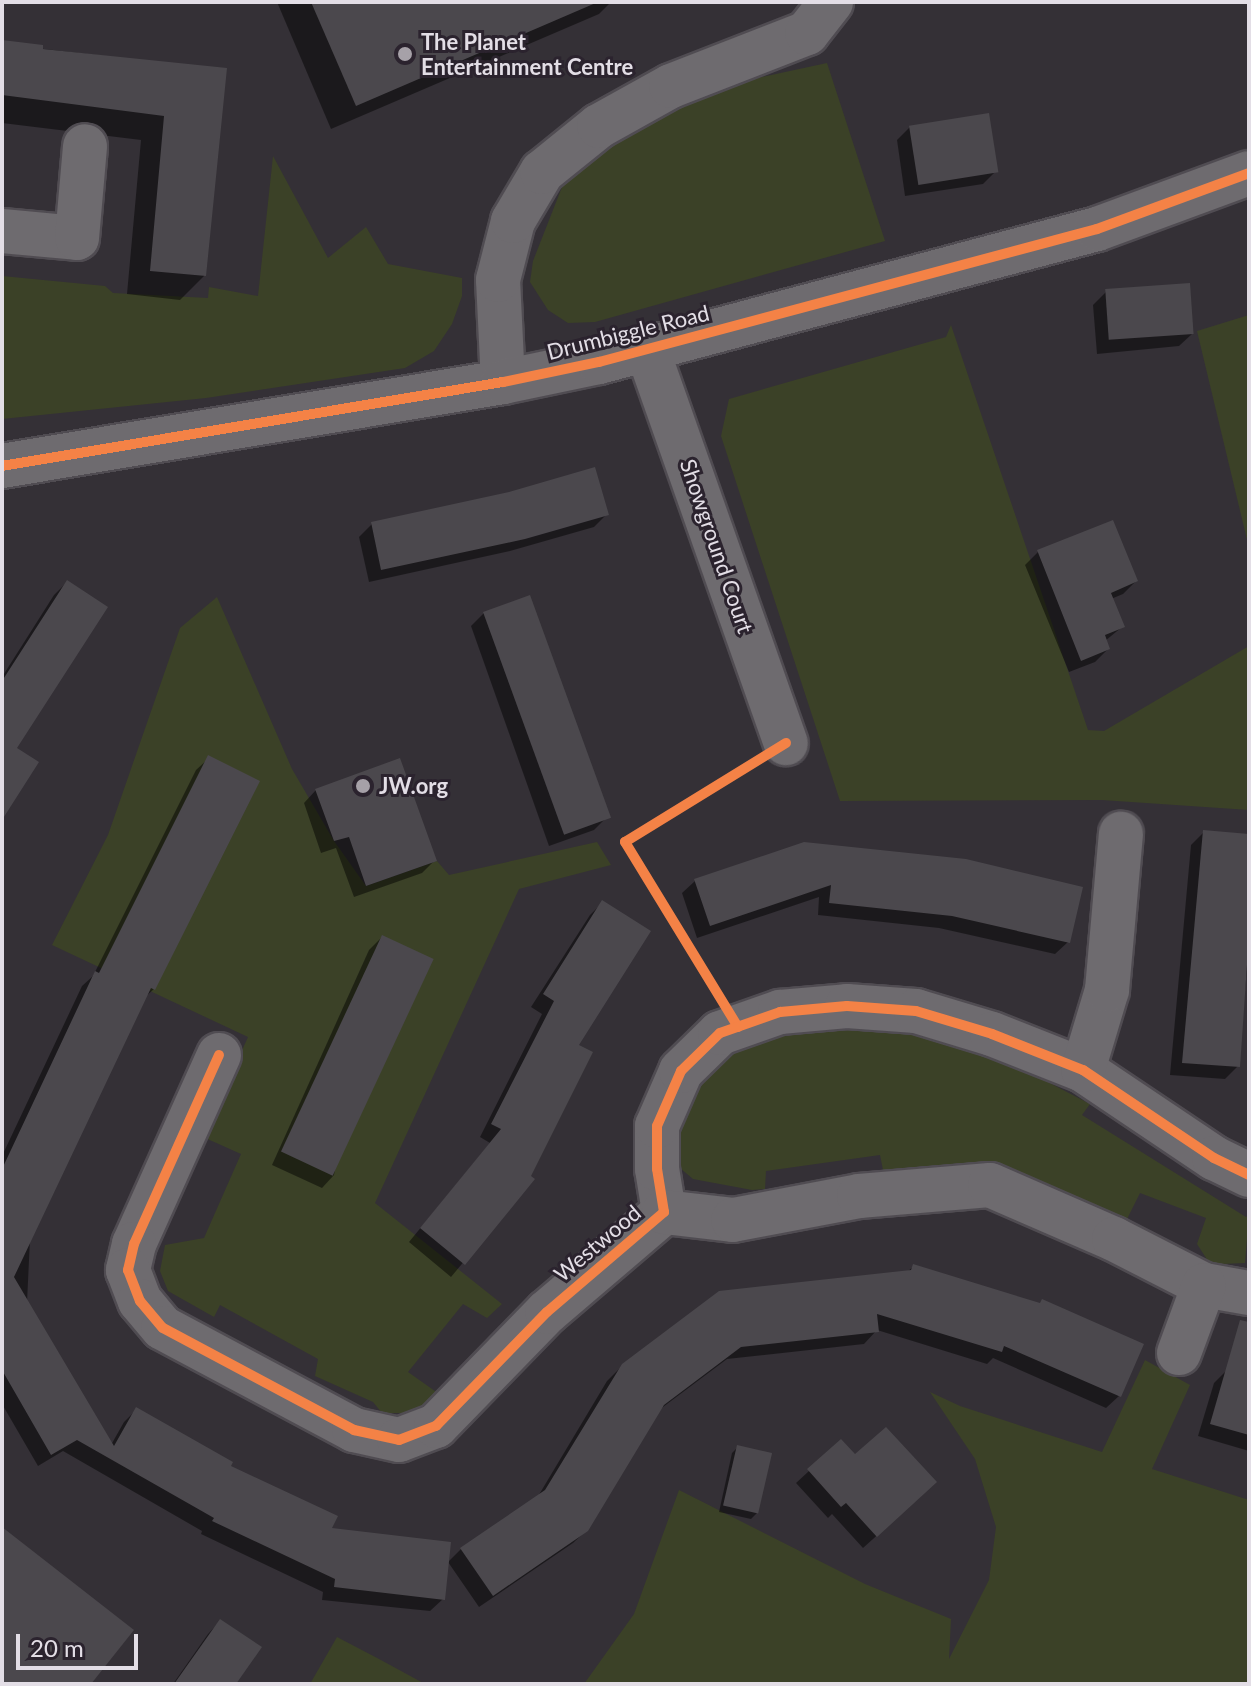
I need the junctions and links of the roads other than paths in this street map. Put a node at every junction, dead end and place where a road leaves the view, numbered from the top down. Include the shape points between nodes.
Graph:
1 (831, 2) edge
2 (85, 146) dead end
3 (1249, 173) edge
4 (2, 231) edge
5 (647, 349) junction
6 (503, 382) junction
7 (2, 466) edge
8 (786, 743) dead end
9 (1121, 834) dead end
10 (219, 1055) dead end
11 (1083, 1070) junction
12 (1249, 1175) edge
13 (664, 1212) junction
14 (1204, 1285) junction
15 (1249, 1293) edge
16 (1179, 1353) dead end

1 - 6 street via 807,33 671,86 599,126 542,172 513,221 498,280
2 - 4 street via 77,238
3 - 5 street, Drumbiggle Road via 1097,229
5 - 6 street, Drumbiggle Road
5 - 8 street, Showground Court
6 - 7 street, Drumbiggle Road
9 - 11 street via 1107,990
10 - 13 street, Westwood via 134,1244 128,1270 140,1301 163,1328 354,1430 399,1440 436,1426 547,1312
11 - 12 street, Westwood via 1214,1158
11 - 13 street, Westwood via 916,1011 847,1006 780,1012 720,1033 681,1071 657,1126
13 - 14 street, Westwood via 733,1220 859,1196 990,1185
14 - 15 street, Westwood
14 - 16 street

